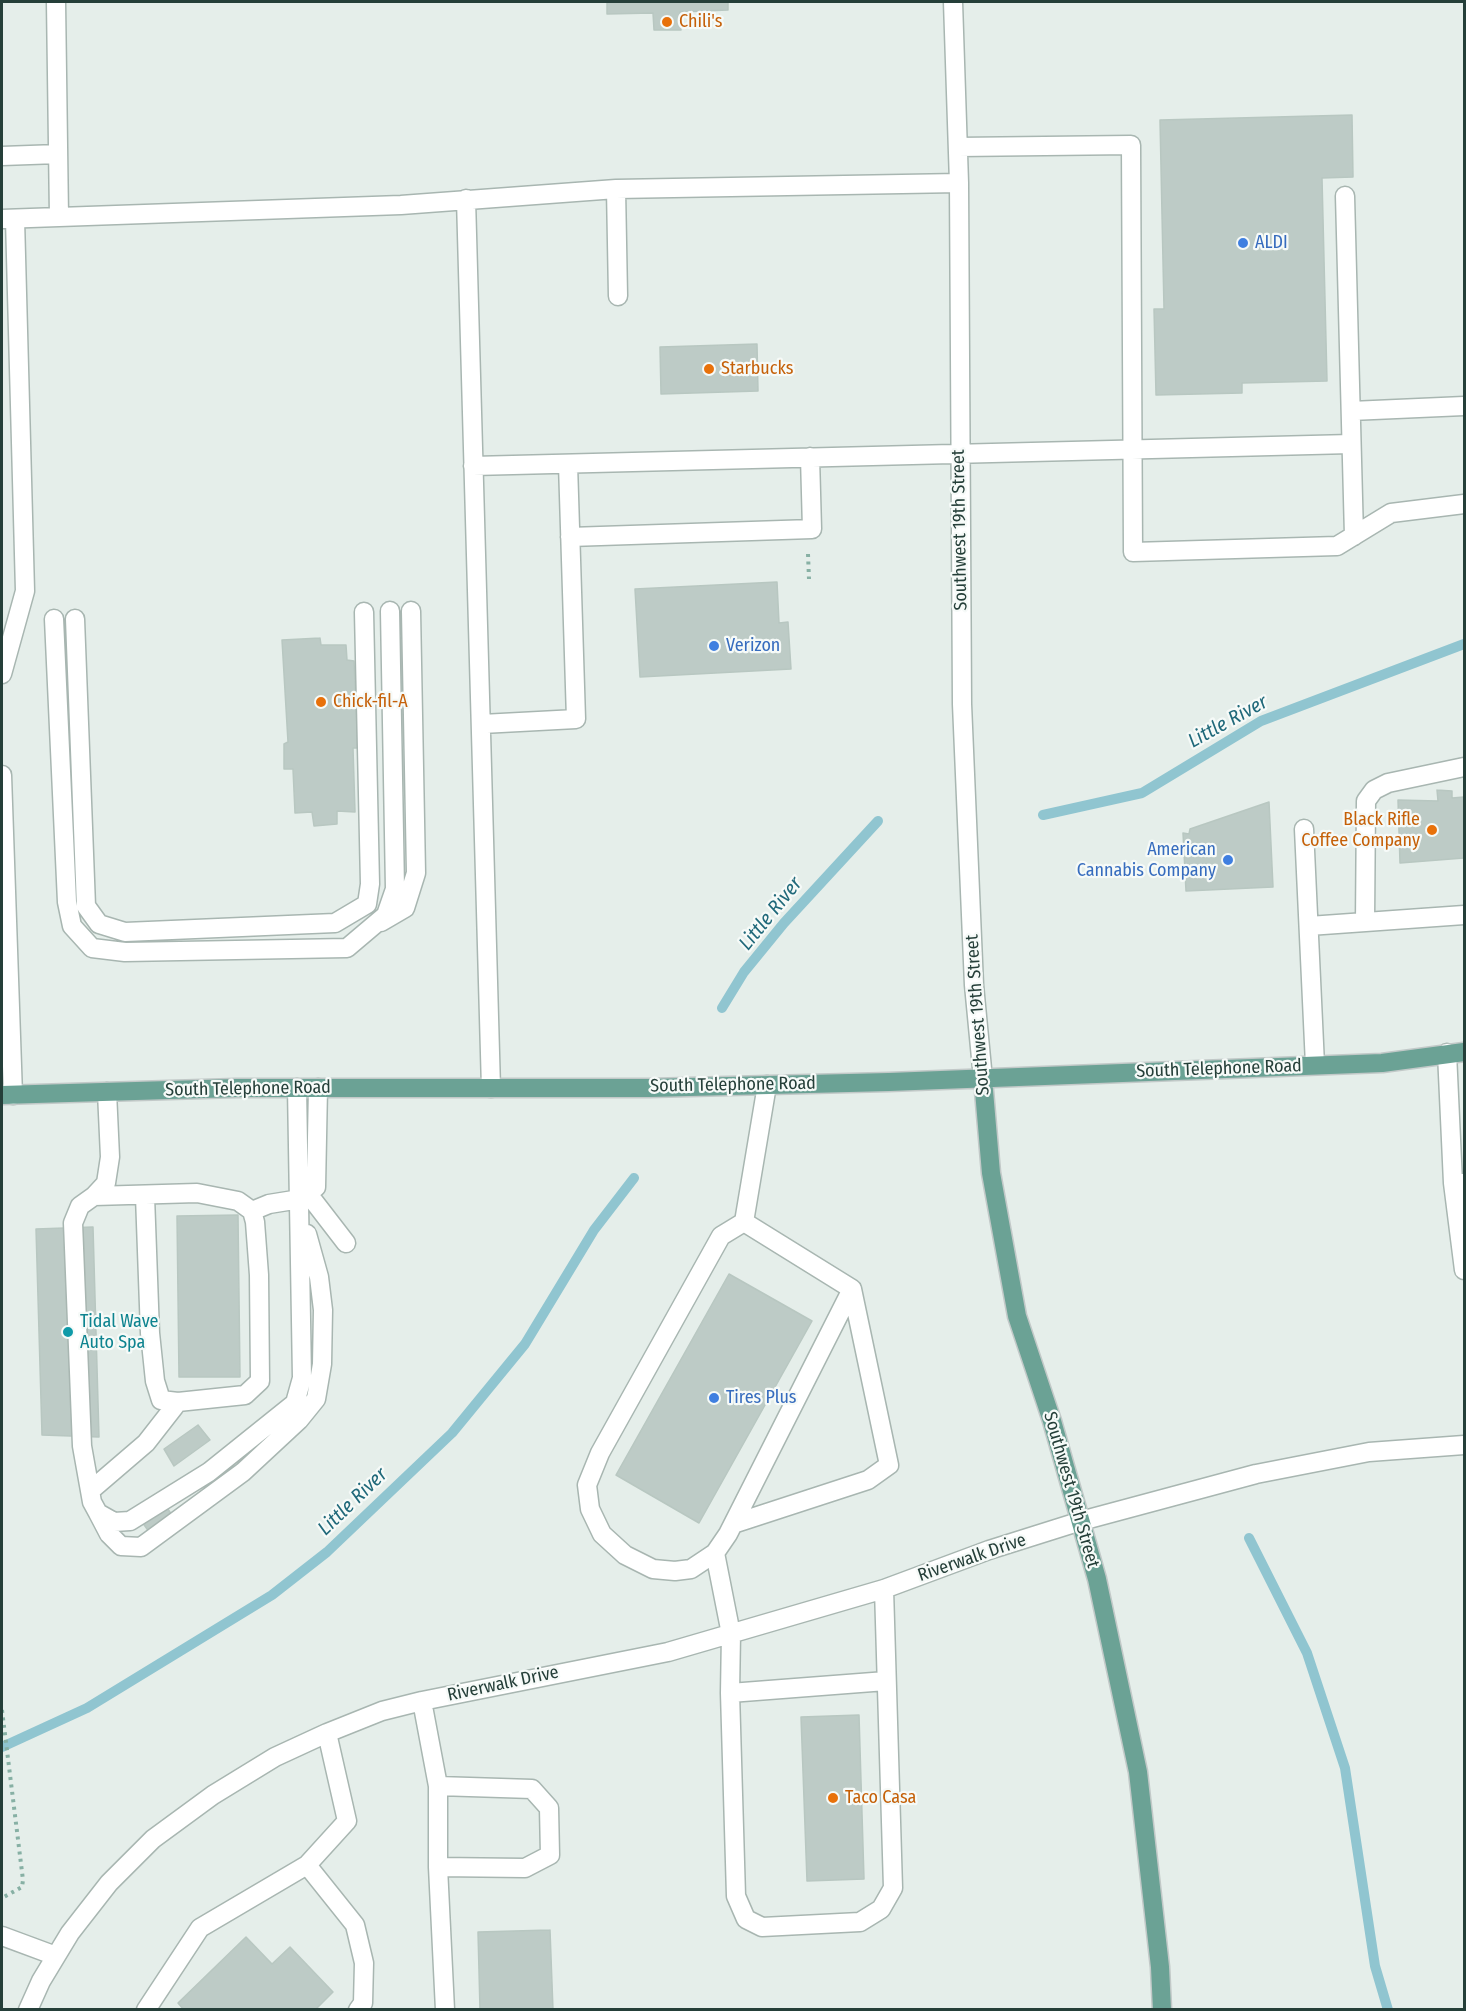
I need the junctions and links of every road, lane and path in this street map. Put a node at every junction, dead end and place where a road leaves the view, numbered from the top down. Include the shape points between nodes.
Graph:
1 (56, 2) edge
2 (953, 2) edge
3 (958, 147) junction
4 (58, 154) junction
5 (2, 156) edge
6 (959, 183) junction
7 (616, 189) junction
8 (1345, 196) dead end
9 (466, 199) junction
10 (59, 217) junction
11 (8, 219) edge
12 (618, 296) dead end
13 (1464, 406) edge
14 (1351, 411) junction
15 (1351, 444) junction
16 (1133, 449) junction
17 (959, 453) junction
18 (810, 456) junction
19 (568, 464) junction
20 (473, 466) junction
21 (1464, 504) edge
22 (1354, 536) junction
23 (570, 537) junction
24 (411, 610) dead end
25 (390, 611) dead end
26 (364, 612) dead end
27 (54, 619) dead end
28 (75, 619) dead end
29 (2, 674) edge
30 (482, 724) junction
31 (1464, 767) edge
32 (2, 776) edge
33 (2, 781) edge
34 (1305, 829) dead end
35 (1464, 915) edge
36 (1365, 922) junction
37 (1309, 926) junction
38 (369, 929) junction
39 (1456, 1053) edge
40 (1315, 1065) junction
41 (983, 1079) junction
42 (767, 1084) junction
43 (297, 1088) junction
44 (318, 1088) junction
45 (491, 1088) junction
46 (107, 1092) junction
47 (7, 1095) edge
48 (109, 1146) junction
49 (1459, 1183) edge
50 (94, 1196) junction
51 (146, 1196) junction
52 (125, 1197) junction
53 (304, 1197) junction
54 (252, 1211) junction
55 (300, 1219) junction
56 (744, 1222) junction
57 (346, 1243) dead end
58 (1464, 1270) edge
59 (852, 1289) junction
60 (178, 1402) junction
61 (1464, 1445) edge
62 (90, 1491) junction
63 (98, 1514) junction
64 (1081, 1521) junction
65 (733, 1524) junction
66 (715, 1553) junction
67 (884, 1589) junction
68 (731, 1634) junction
69 (886, 1681) junction
70 (730, 1693) junction
71 (422, 1701) junction
72 (2, 1710) edge
73 (327, 1733) junction
74 (438, 1786) junction
75 (307, 1865) junction
76 (438, 1867) junction
77 (2, 1898) edge
78 (2, 1936) edge
79 (56, 1956) junction
80 (28, 2010) edge
81 (146, 2010) edge
82 (358, 2010) edge
83 (445, 2010) edge
84 (1162, 2010) edge

1 - 4 street
2 - 3 street, Southwest 19th Street
3 - 6 street, Southwest 19th Street
3 - 16 street via 1131,145
4 - 5 street
4 - 10 street
6 - 7 street
6 - 17 street, Southwest 19th Street
7 - 9 street
7 - 12 street
8 - 14 street
9 - 10 street via 401,205
9 - 20 street
10 - 11 street
11 - 29 street via 24,591
13 - 14 street
14 - 15 street
15 - 16 street
15 - 22 street
16 - 17 street
16 - 22 street via 1133,552 1337,546
17 - 18 street
17 - 41 street, Southwest 19th Street via 962,704 974,985
18 - 19 street
18 - 23 street via 812,530
19 - 20 street
19 - 23 street
20 - 30 street
21 - 22 street via 1391,513
23 - 30 street via 576,719
24 - 38 street via 416,873 405,908
25 - 38 street via 395,889 386,915
26 - 28 street via 370,884 367,904 334,924 136,932 99,924 86,906
27 - 38 street via 67,902 72,926 92,948 125,952 347,948
30 - 45 street
31 - 36 street via 1388,783 1374,790 1366,801
32 - 33 street
33 - 47 street
34 - 37 street
35 - 36 street
36 - 37 street
37 - 40 street
39 - 40 main road, South Telephone Road via 1382,1063
39 - 49 street
40 - 41 main road, South Telephone Road
41 - 42 main road, South Telephone Road
41 - 64 main road, Southwest 19th Street via 991,1173 1017,1316
42 - 45 main road, South Telephone Road
42 - 56 street
43 - 44 main road, South Telephone Road
43 - 46 main road, South Telephone Road
43 - 53 street via 299,1168
44 - 45 main road, South Telephone Road
44 - 53 street via 317,1183
46 - 47 main road, South Telephone Road
46 - 48 street
48 - 50 street via 106,1183
48 - 52 street
49 - 58 street
50 - 52 street
50 - 62 street via 80,1206 73,1222 82,1446
51 - 52 street
51 - 54 street via 197,1193 238,1201
51 - 60 street via 155,1381 161,1400
53 - 54 street
53 - 55 street
53 - 57 street
54 - 60 street via 259,1275 260,1381 245,1395
55 - 63 street via 302,1378 296,1402 209,1472 130,1521 114,1522
55 - 63 street via 310,1242 323,1310 322,1364 316,1399 243,1472 141,1547 121,1546
56 - 59 street
56 - 66 street via 721,1236 600,1453 587,1485 590,1509 602,1534 625,1555 653,1569 675,1571 691,1569
59 - 65 street
59 - 65 street via 890,1466 868,1480
60 - 62 street via 146,1443
61 - 64 street, Riverwalk Drive via 1369,1452 1257,1474
62 - 63 street
64 - 67 street, Riverwalk Drive
64 - 84 main road, Southwest 19th Street via 1138,1772
65 - 66 street
66 - 68 street
67 - 68 street, Riverwalk Drive
67 - 69 street
68 - 70 street
68 - 71 street, Riverwalk Drive via 668,1652
69 - 70 street
69 - 70 street via 893,1888 881,1909 860,1922 762,1927 746,1918 736,1896
71 - 73 street, Riverwalk Drive via 382,1711
71 - 74 street
72 - 77 path via 22,1887
73 - 75 street via 347,1821
73 - 79 street, Riverwalk Drive via 275,1757 222,1789 153,1839 109,1883
74 - 76 street
74 - 76 street via 532,1789 549,1808 550,1855 525,1868
75 - 81 street via 200,1928
75 - 82 street via 355,1925 364,1963 363,2003
76 - 83 street
78 - 79 street
79 - 80 street, Riverwalk Drive

